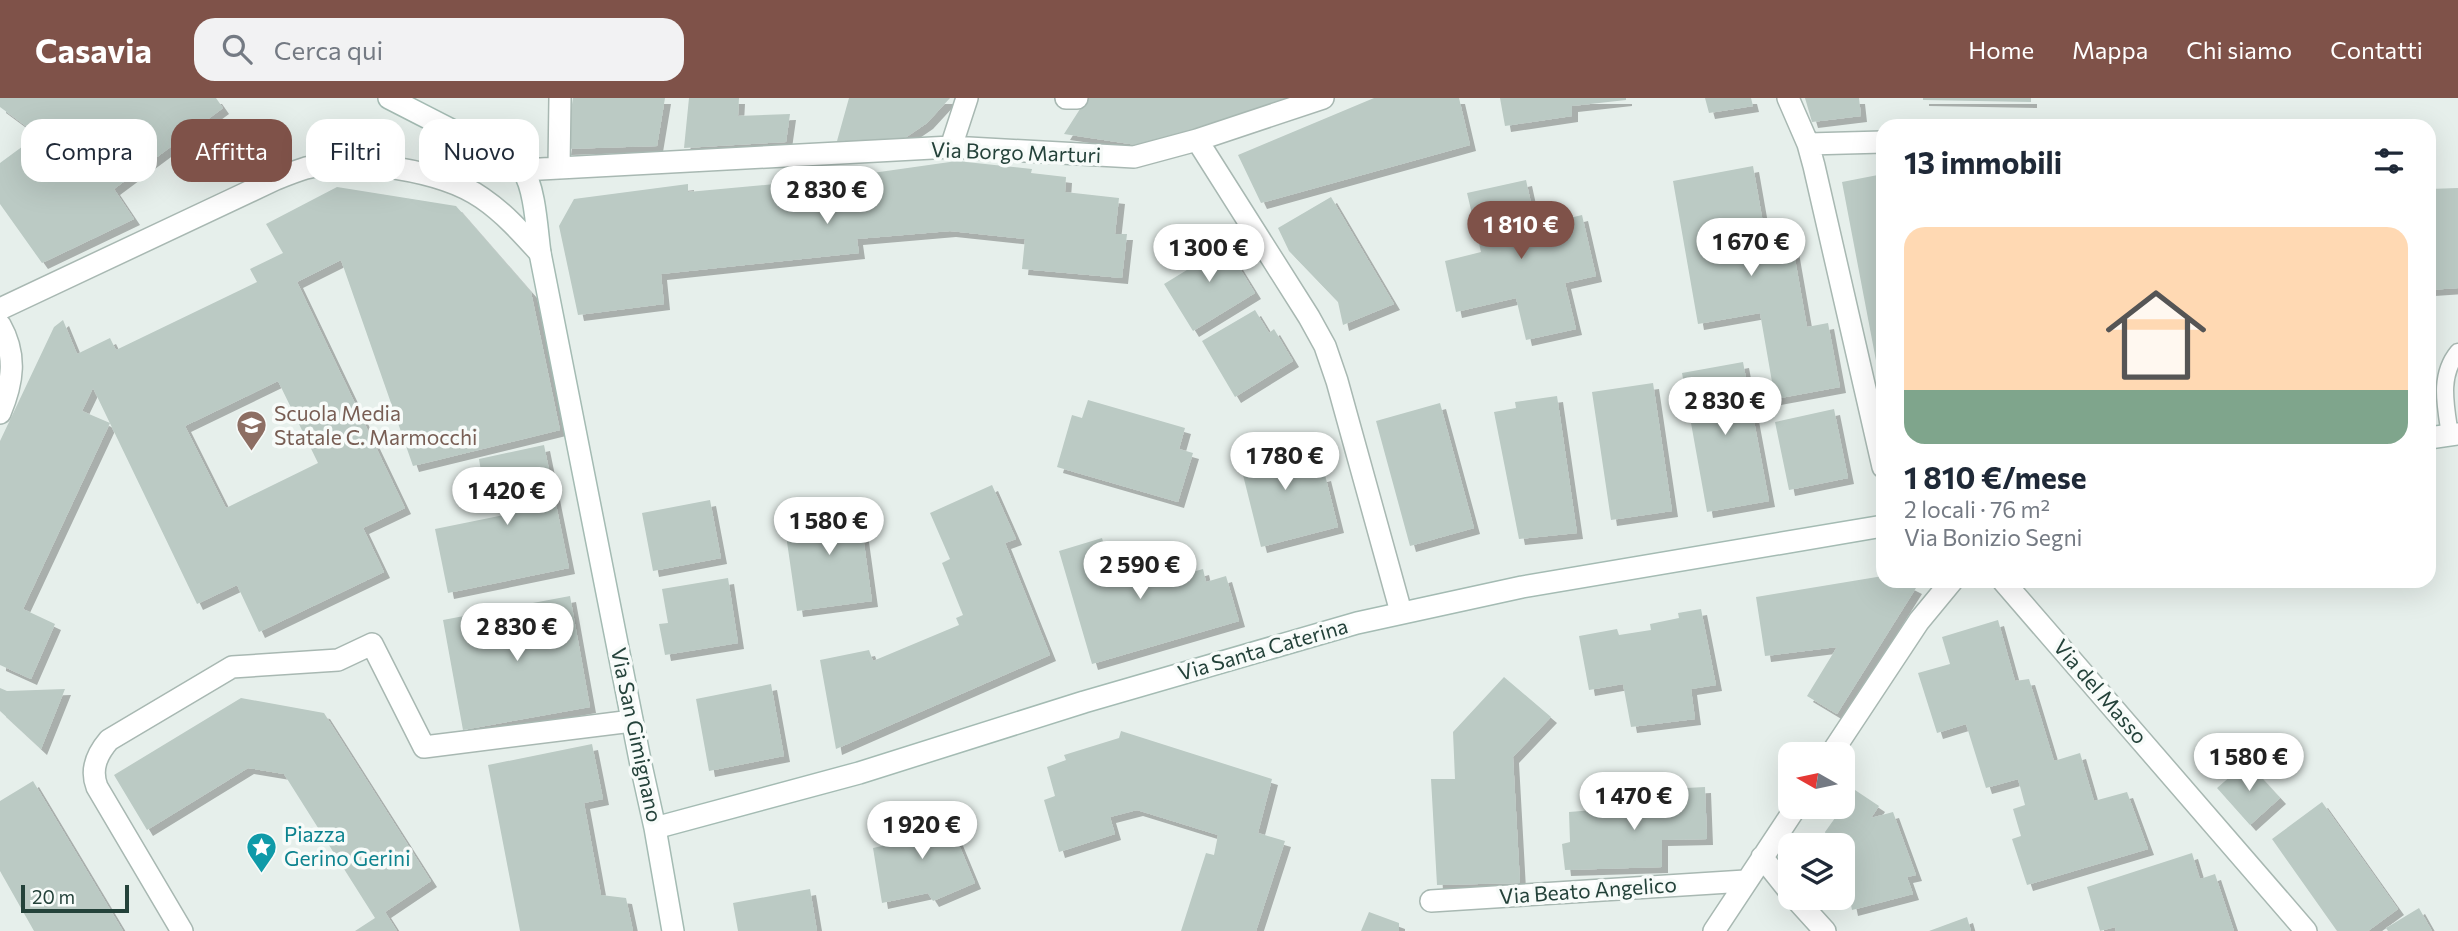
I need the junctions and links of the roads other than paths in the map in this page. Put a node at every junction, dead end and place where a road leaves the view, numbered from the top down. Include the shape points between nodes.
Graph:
1 (389, 98) edge
2 (560, 98) edge
3 (967, 98) edge
4 (1066, 98) edge
5 (1077, 98) edge
6 (1323, 98) edge
7 (1788, 98) edge
8 (430, 119) edge
9 (1197, 141) junction
10 (1876, 142) edge
11 (1808, 144) junction
12 (951, 147) junction
13 (559, 168) junction
14 (539, 169) edge
15 (527, 182) edge
16 (540, 253) junction
17 (0, 309) edge
18 (0, 326) edge
19 (2458, 352) edge
20 (0, 413) edge
21 (1876, 435) edge
22 (2446, 435) edge
23 (1876, 527) edge
24 (1946, 588) edge
25 (2009, 588) edge
26 (1401, 612) junction
27 (632, 721) junction
28 (1839, 742) edge
29 (1788, 819) edge
30 (655, 828) junction
31 (1762, 857) junction
32 (1778, 877) edge
33 (1745, 881) junction
34 (1430, 901) dead end
35 (1806, 910) edge
36 (183, 931) edge
37 (673, 931) edge
38 (1714, 931) edge
39 (1825, 931) edge
40 (2306, 931) edge

1 - 8 street
2 - 13 street
3 - 12 street
4 - 5 street
6 - 9 street, Via Borgo Marturi
7 - 11 street
9 - 12 street, Via Borgo Marturi via 1134,158
9 - 26 street via 1325,346
10 - 11 street
11 - 21 street
12 - 13 street, Via Borgo Marturi
13 - 14 street, Via Borgo Marturi
15 - 16 street, Via San Gimignano
16 - 17 street via 494,207 454,184 399,170 321,166 276,179
16 - 27 street, Via San Gimignano
18 - 20 street via 13,362
19 - 22 lane via 2445,379
23 - 26 street, Via Santa Caterina
24 - 28 street
25 - 40 street, Via del Masso
26 - 30 street, Via Santa Caterina via 1159,680 859,774
27 - 30 street, Via San Gimignano
27 - 36 street via 424,747 372,644 338,660 232,667 109,740 94,769 97,787
29 - 31 street
30 - 37 street, Via San Gimignano
31 - 32 street
31 - 33 street
33 - 34 street, Via Beato Angelico
33 - 38 street
35 - 39 street

